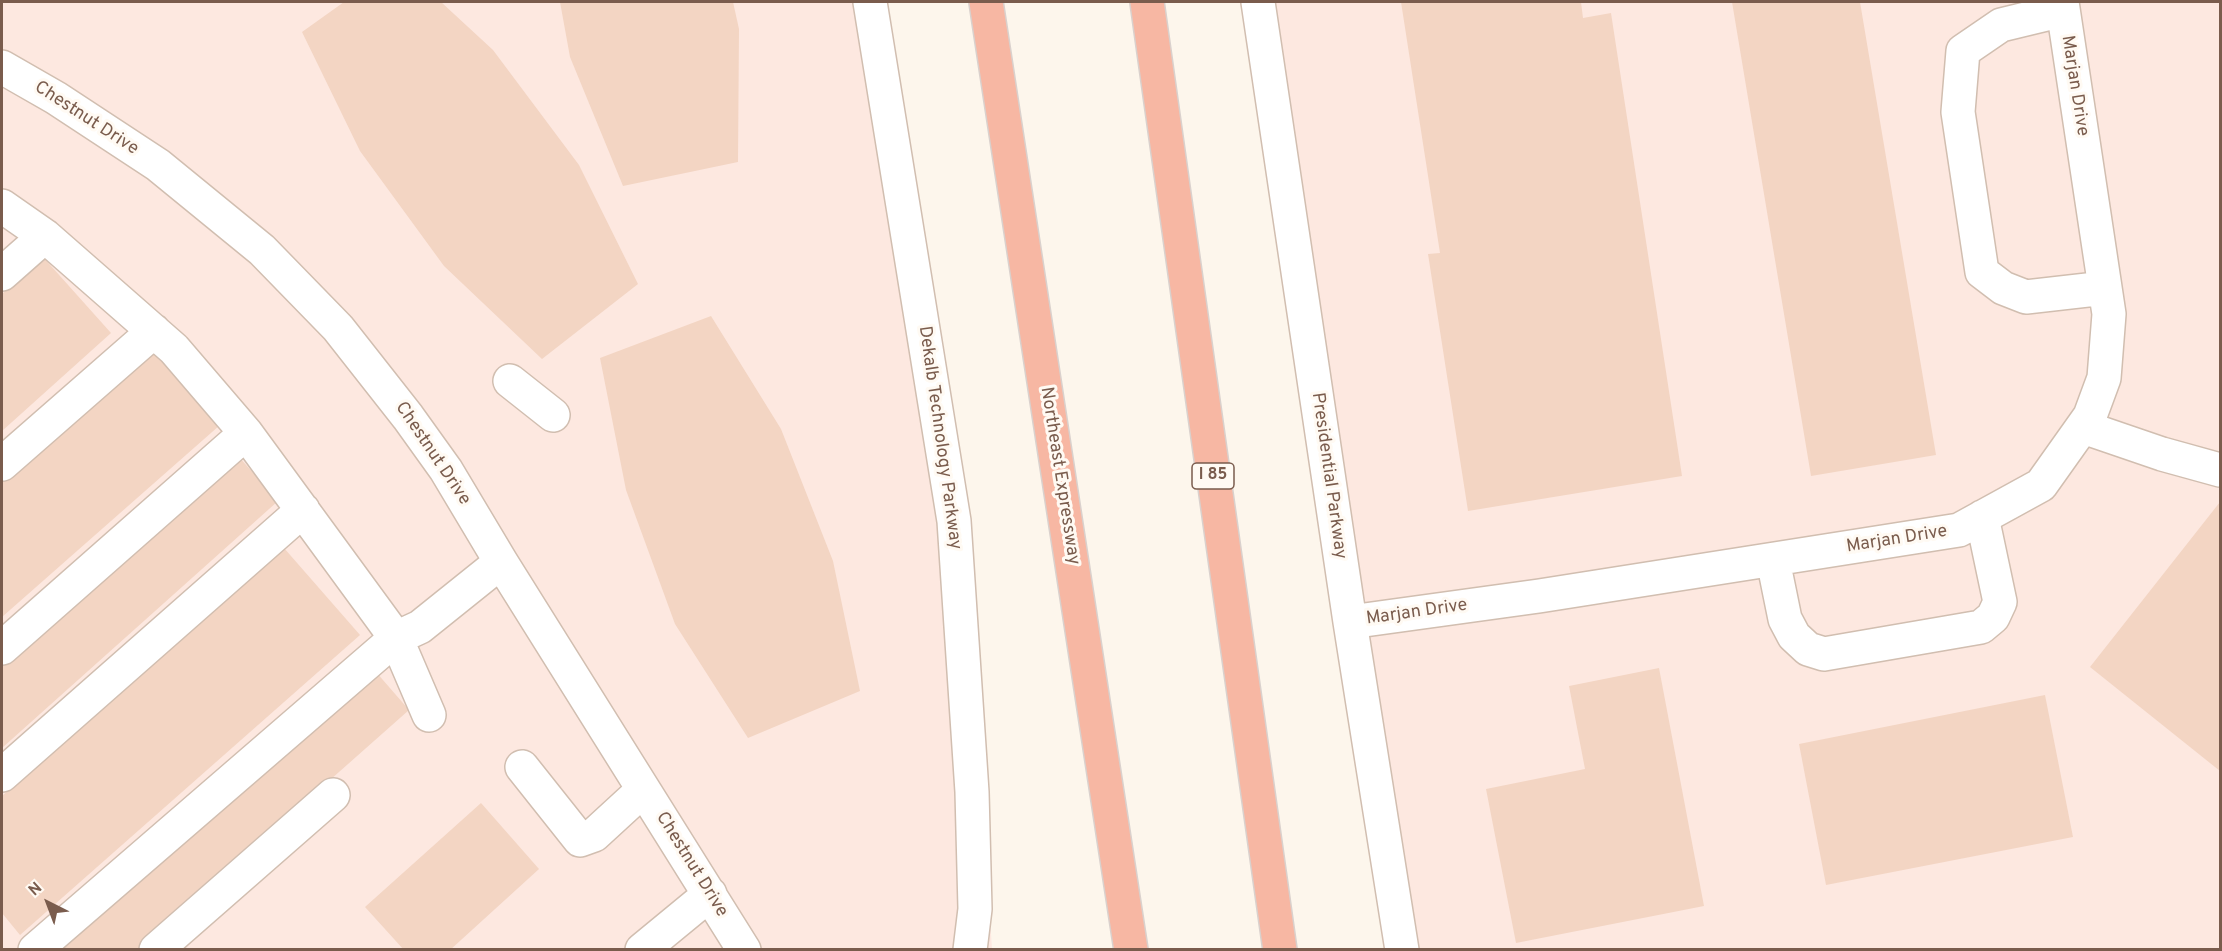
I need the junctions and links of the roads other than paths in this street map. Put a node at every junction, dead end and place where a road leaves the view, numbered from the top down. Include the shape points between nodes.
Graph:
1 (870, 2) edge
2 (987, 2) edge
3 (1147, 2) edge
4 (1258, 2) edge
5 (2062, 6) edge
6 (2, 67) edge
7 (2, 206) edge
8 (45, 236) junction
9 (2, 274) edge
10 (2104, 288) junction
11 (154, 331) junction
12 (510, 381) dead end
13 (553, 415) dead end
14 (2083, 427) junction
15 (246, 433) junction
16 (2, 464) edge
17 (2220, 471) edge
18 (303, 510) junction
19 (1982, 517) junction
20 (1773, 560) junction
21 (501, 562) junction
22 (1350, 622) junction
23 (396, 638) junction
24 (2, 648) edge
25 (429, 716) dead end
26 (522, 767) dead end
27 (2, 775) edge
28 (643, 790) junction
29 (333, 795) dead end
30 (710, 894) junction
31 (1130, 946) edge
32 (36, 950) edge
33 (156, 950) edge
34 (642, 950) edge
35 (744, 950) edge
36 (970, 950) edge
37 (1280, 950) edge
38 (1402, 950) edge

1 - 36 street, Dekalb Technology Parkway via 954,521 972,792 975,909
2 - 31 highway, Northeast Expressway
3 - 37 highway, I 85
4 - 22 street, Presidential Parkway
5 - 10 street, Marjan Drive
5 - 10 street via 2001,25 1963,51 1958,112 1982,272 2003,288 2026,297
6 - 21 street, Chestnut Drive via 158,165 262,250 338,328 408,417 446,470
7 - 8 street
8 - 9 street
8 - 11 street
10 - 14 street, Marjan Drive via 2109,314 2104,378
11 - 15 street
11 - 16 street
12 - 13 street
14 - 17 street
14 - 19 street, Marjan Drive via 2040,485
15 - 18 street
15 - 24 street
18 - 23 street
18 - 27 street
19 - 20 street, Marjan Drive via 1959,530
19 - 20 street via 2000,602 1981,627 1824,654 1808,649 1794,636 1785,619
20 - 22 street, Marjan Drive
21 - 23 street via 420,627
21 - 28 street, Chestnut Drive
22 - 38 street, Presidential Parkway
23 - 25 street
23 - 32 street
26 - 28 street via 580,840 594,835
28 - 30 street, Chestnut Drive
29 - 33 street
30 - 34 street
30 - 35 street, Chestnut Drive

